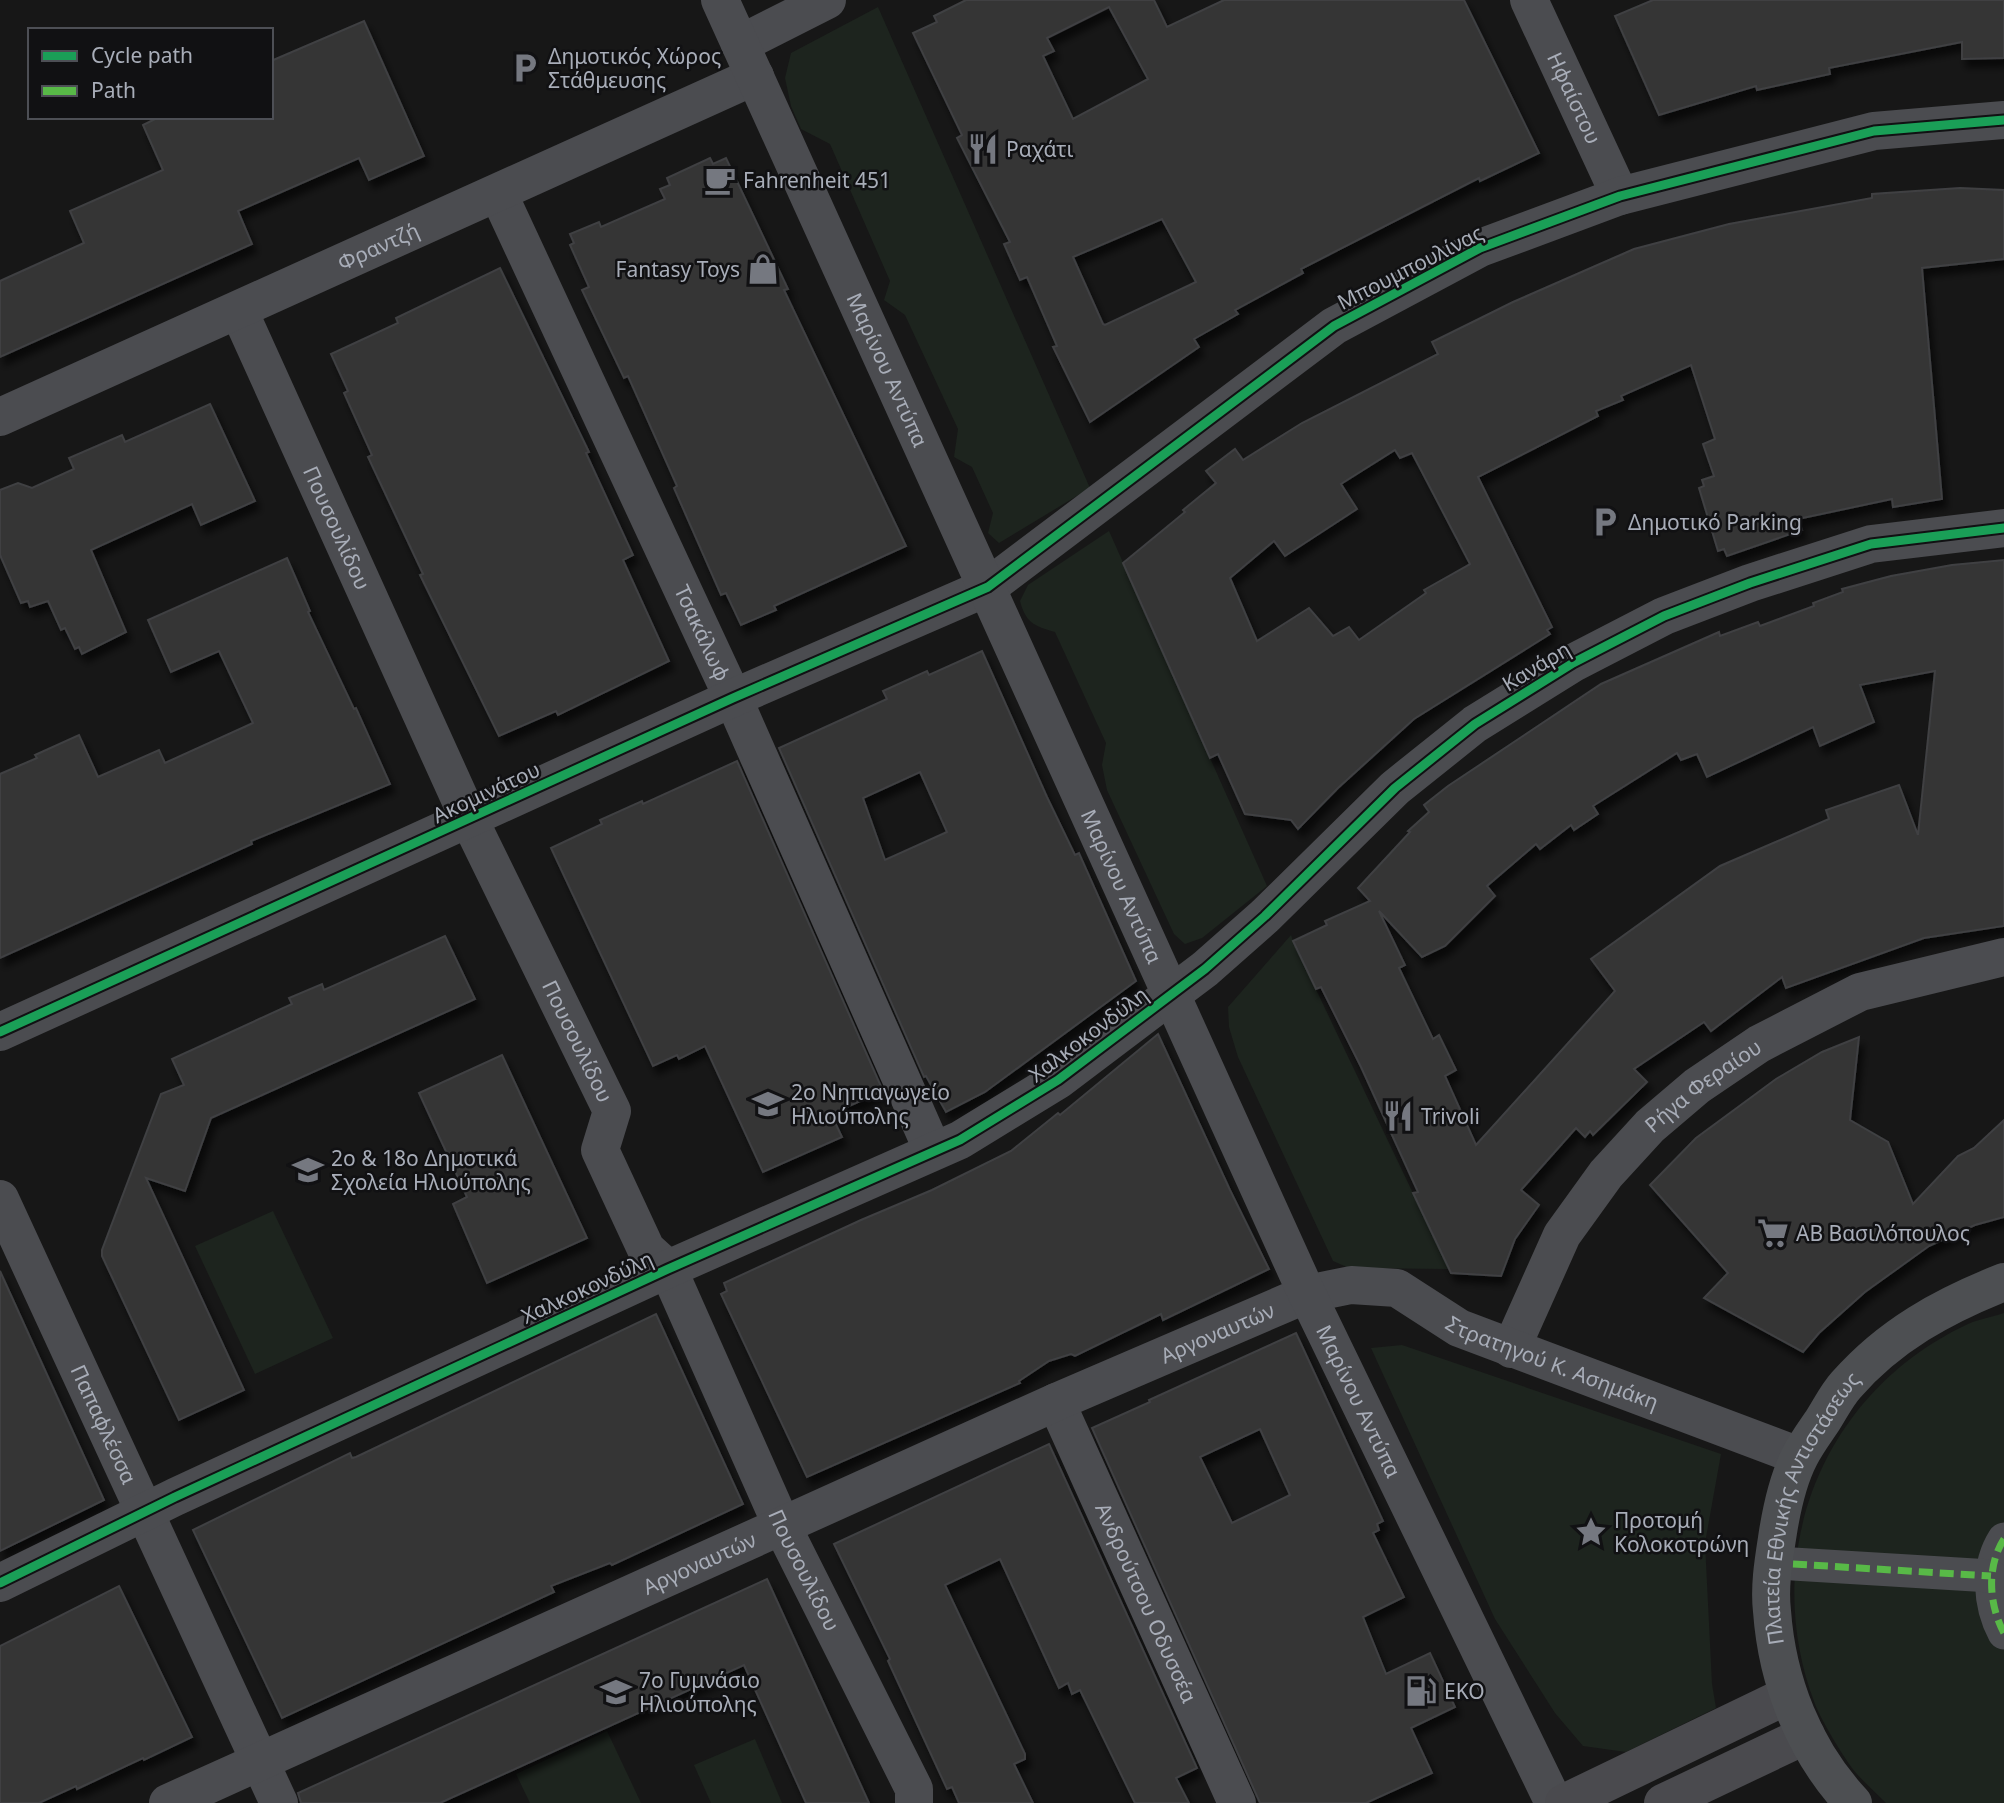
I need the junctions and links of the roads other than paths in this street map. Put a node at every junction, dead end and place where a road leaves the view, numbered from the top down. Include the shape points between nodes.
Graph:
1 (720, 0) edge
2 (827, 0) edge
3 (1530, 0) edge
4 (747, 60) junction
5 (2004, 120) edge
6 (498, 193) junction
7 (1620, 196) junction
8 (239, 311) junction
9 (0, 417) edge
10 (2004, 528) edge
11 (988, 587) junction
12 (733, 698) junction
13 (469, 819) junction
14 (2004, 957) edge
15 (1171, 994) junction
16 (0, 1032) edge
17 (933, 1151) junction
18 (0, 1199) edge
19 (668, 1269) junction
20 (2004, 1282) edge
21 (1307, 1294) junction
22 (1511, 1349) junction
23 (1056, 1402) junction
24 (1800, 1456) junction
25 (145, 1512) junction
26 (782, 1526) junction
27 (2004, 1539) edge
28 (1793, 1564) dead end
29 (1991, 1576) junction
30 (0, 1583) edge
31 (2004, 1633) edge
32 (1788, 1695) junction
33 (1806, 1735) junction
34 (260, 1762) junction
35 (1618, 1792) edge
36 (169, 1803) edge
37 (279, 1803) edge
38 (914, 1803) edge
39 (1237, 1803) edge
40 (1554, 1803) edge
41 (1564, 1803) edge
42 (1663, 1803) edge
43 (1853, 1803) edge

1 - 4 street, Μαρίνου Αντύπα
2 - 4 street, Φραντζή
3 - 7 street, Ηφαίστου
4 - 6 street, Φραντζή
4 - 11 street, Μαρίνου Αντύπα
5 - 7 street, Μπουμπουλίνας via 1874,131
6 - 8 street, Φραντζή
6 - 12 street, Τσακάλωφ
7 - 11 street, Μπουμπουλίνας via 1480,248 1334,326
8 - 9 street, Φραντζή
8 - 13 street, Πουσουλίδου
10 - 15 street, Κανάρη via 1871,544 1664,616 1573,663 1475,724 1395,788 1265,916
11 - 12 street, Ακομινάτου
11 - 15 street, Μαρίνου Αντύπα
12 - 13 street, Ακομινάτου
12 - 17 street, Τσακάλωφ
13 - 16 street, Ακομινάτου
13 - 19 street, Πουσουλίδου via 612,1111 600,1150 646,1249
14 - 22 street, Ρήγα Φεραίου via 1860,992 1759,1044 1697,1086 1641,1135 1576,1214 1562,1235
15 - 17 street, Χαλκοκονδύλη via 1058,1080 990,1123
15 - 21 street, Μαρίνου Αντύπα
17 - 19 street, Χαλκοκονδύλη
18 - 25 street, Παπαφλέσσα
19 - 25 street, Χαλκοκονδύλη
19 - 26 street, Πουσουλίδου
20 - 24 main road, Πλατεία Εθνικής Αντιστάσεως via 1957,1300 1896,1337 1845,1386
21 - 22 street, Στρατηγού Κ. Ασημάκη via 1351,1285 1397,1289 1459,1328
21 - 23 street, Αργοναυτών
21 - 40 street, Μαρίνου Αντύπα
22 - 24 street, Στρατηγού Κ. Ασημάκη
23 - 26 street, Αργοναυτών
23 - 39 street, Ανδρούτσου Οδυσσέα
24 - 32 main road, Πλατεία Εθνικής Αντιστάσεως via 1783,1502 1773,1563 1771,1609
25 - 30 street, Χαλκοκονδύλη
25 - 34 street, Παπαφλέσσα
26 - 34 street, Αργοναυτών
26 - 38 street, Πουσουλίδου via 914,1789
27 - 29 street
28 - 29 street
29 - 31 street via 1995,1616
32 - 33 main road, Πλατεία Εθνικής Αντιστάσεως
32 - 35 main road
33 - 42 main road
33 - 43 main road, Πλατεία Εθνικής Αντιστάσεως via 1827,1772
34 - 36 street, Αργοναυτών
34 - 37 street, Παπαφλέσσα
35 - 41 main road

